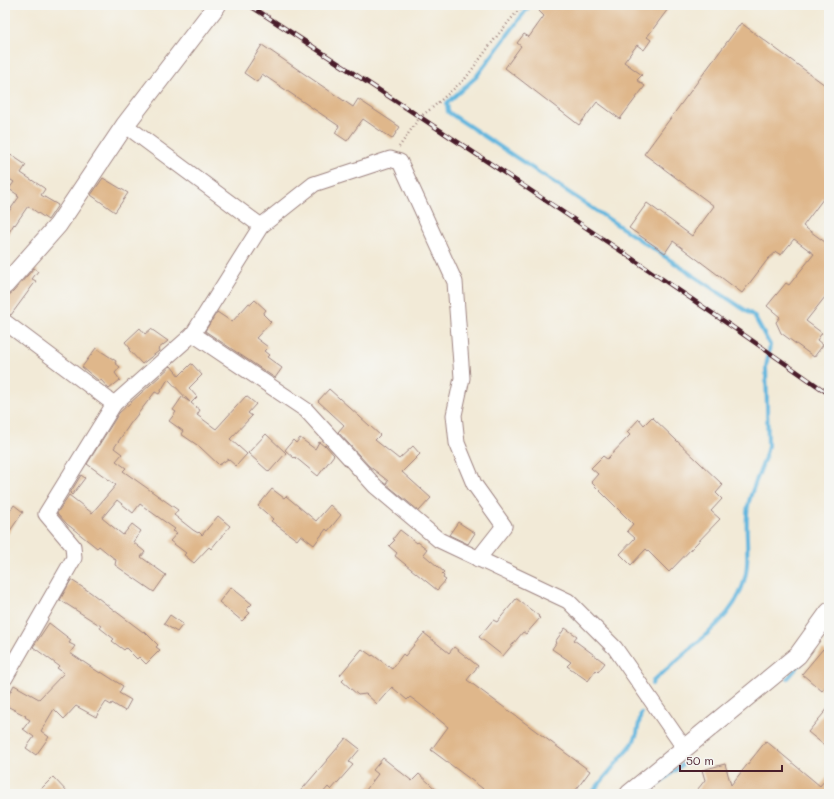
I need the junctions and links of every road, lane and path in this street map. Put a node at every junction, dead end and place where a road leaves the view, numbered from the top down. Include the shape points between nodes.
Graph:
1 (217, 5) edge
2 (520, 5) edge
3 (125, 125) junction
4 (390, 159) junction
5 (261, 226) junction
6 (5, 285) edge
7 (5, 322) edge
8 (193, 334) junction
9 (114, 404) junction
10 (478, 559) junction
11 (829, 612) edge
12 (5, 678) edge
13 (685, 749) junction
14 (629, 794) edge

1 - 3 street
2 - 4 path via 465,79 420,117
3 - 5 street
3 - 6 street via 58,224
4 - 5 street via 314,184
4 - 10 street via 400,162 455,282 462,378 454,415 457,443 474,484 504,526
5 - 8 street
7 - 9 street
8 - 9 street
8 - 10 street via 306,410 375,486 439,540
9 - 12 street via 46,514 73,546 74,558
10 - 13 street via 568,601 614,648
11 - 13 street via 798,655
13 - 14 street

